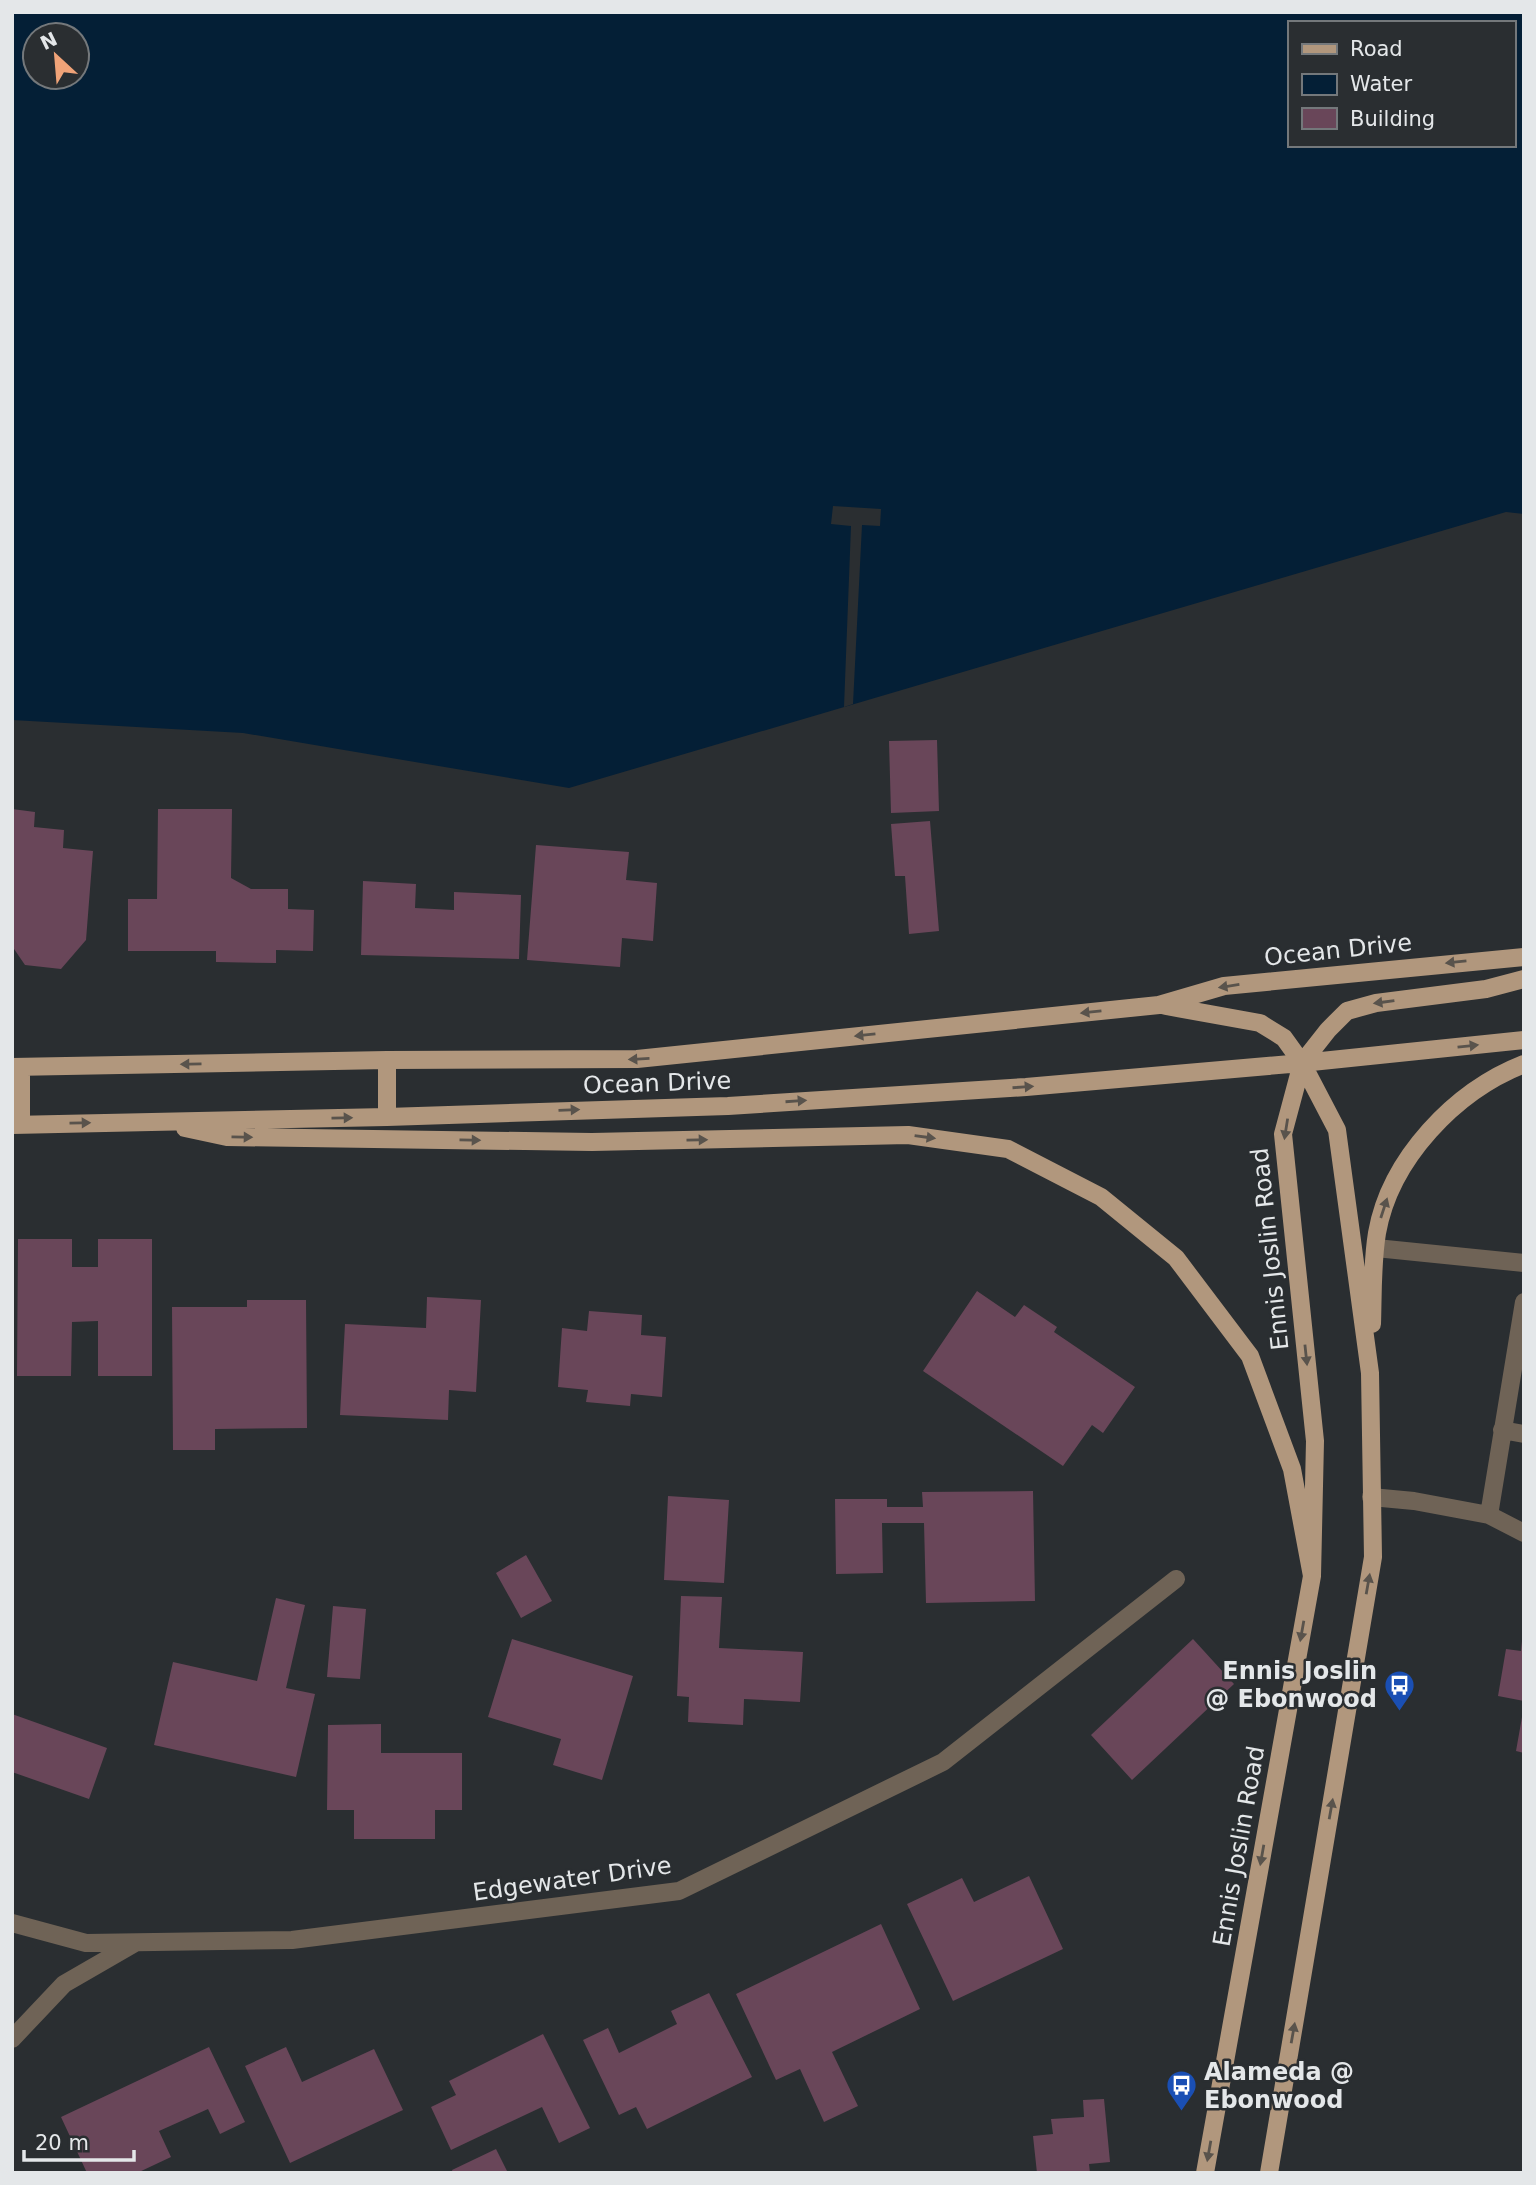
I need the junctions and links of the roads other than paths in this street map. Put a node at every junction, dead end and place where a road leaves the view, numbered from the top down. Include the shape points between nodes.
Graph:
1 (1524, 957) edge
2 (1524, 979) edge
3 (1159, 1005) junction
4 (1524, 1040) edge
5 (387, 1060) junction
6 (1302, 1063) junction
7 (1524, 1064) edge
8 (17, 1067) edge
9 (387, 1117) junction
10 (151, 1122) junction
11 (17, 1125) edge
12 (1376, 1248) junction
13 (1524, 1263) edge
14 (1524, 1302) edge
15 (1370, 1373) junction
16 (1502, 1430) junction
17 (1524, 1434) edge
18 (1371, 1497) junction
19 (1489, 1515) junction
20 (1524, 1533) edge
21 (1312, 1577) junction
22 (1176, 1579) dead end
23 (12, 1923) edge
24 (136, 1943) junction
25 (12, 2039) edge
26 (1205, 2173) edge
27 (1269, 2173) edge

1 -> 3 main road, Ocean Drive via 1224,986
2 -> 6 main road via 1347,1011
3 -> 5 main road, Ocean Drive via 638,1059
3 - 6 main road, Ocean Drive via 1260,1023 1284,1038
6 -> 4 main road, Ocean Drive
5 -> 8 main road, Ocean Drive
5 - 9 main road
9 -> 6 main road, Ocean Drive via 728,1106
6 - 15 main road via 1337,1130
6 -> 21 main road, Ennis Joslin Road via 1283,1134 1315,1441
12 -> 7 main road via 1392,1186 1411,1153 1466,1097
8 - 11 main road
10 -> 9 main road, Ocean Drive
11 -> 10 main road, Ocean Drive
10 -> 21 main road via 227,1137 592,1142 908,1135 1008,1149 1101,1197 1176,1258 1250,1356 1292,1469
12 - 13 street
12 - 15 main road
14 - 16 street
15 - 18 main road
16 - 17 street
16 - 19 street
18 - 19 street via 1414,1500
27 -> 18 main road via 1373,1557
19 - 20 street
21 -> 26 main road, Ennis Joslin Road
22 - 24 street, Edgewater Drive via 943,1762 679,1891 292,1940
23 - 24 street, Edgewater Drive via 86,1943
24 - 25 street via 64,1984

